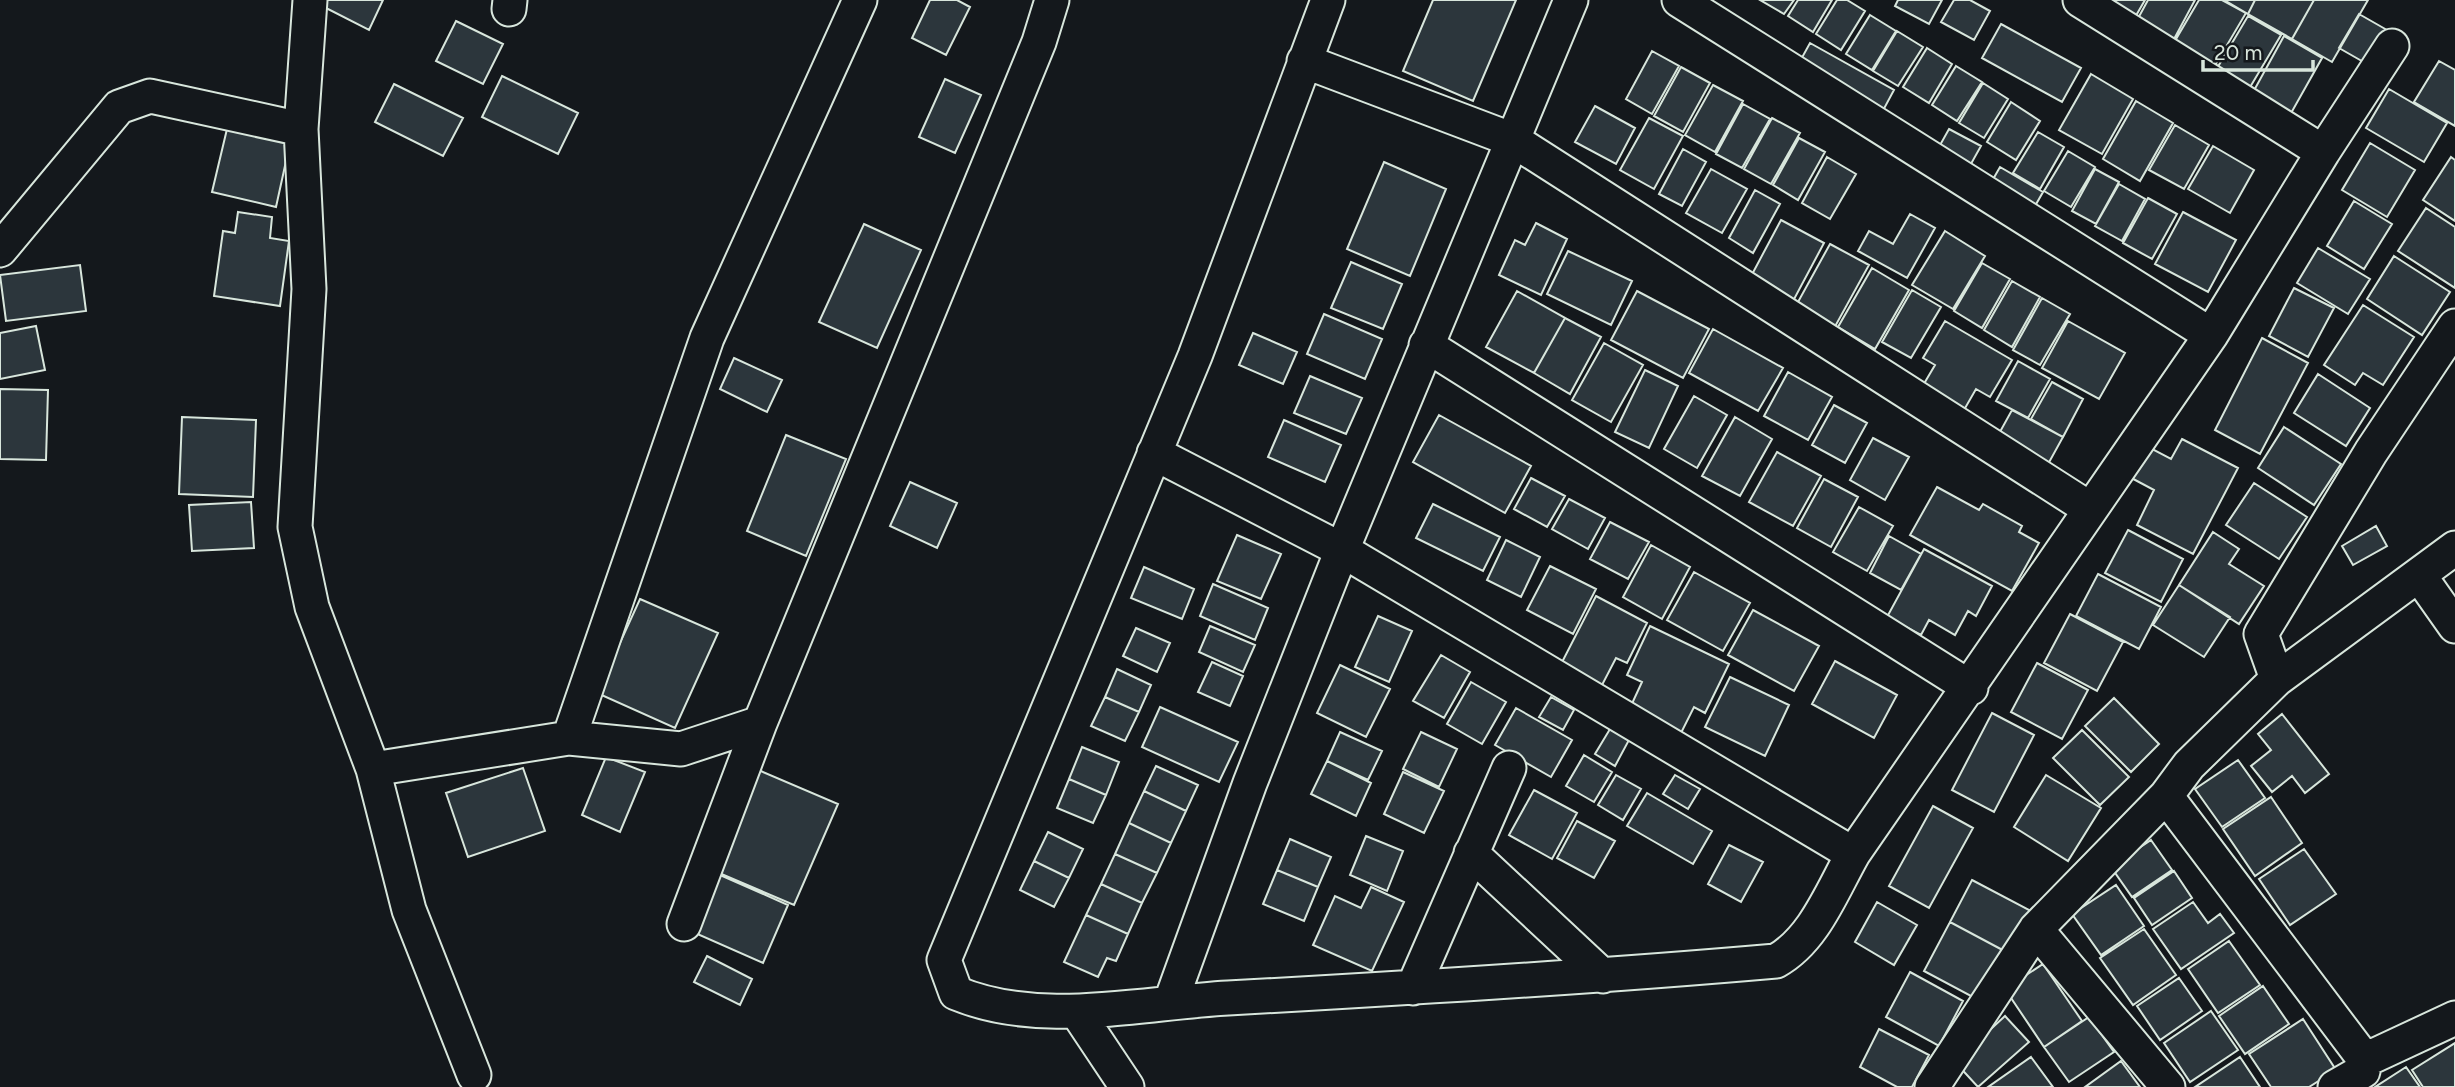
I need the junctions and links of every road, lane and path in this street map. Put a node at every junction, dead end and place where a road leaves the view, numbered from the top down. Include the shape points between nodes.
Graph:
1 (310, 0) edge
2 (860, 0) edge
3 (1052, 0) edge
4 (1328, 0) edge
5 (1571, 0) edge
6 (1678, 0) edge
7 (2080, 0) edge
8 (2392, 46) dead end
9 (1304, 61) junction
10 (301, 129) junction
11 (1513, 140) junction
12 (2323, 152) junction
13 (0, 250) edge
14 (2455, 326) edge
15 (2211, 335) junction
16 (1426, 345) junction
17 (1154, 453) junction
18 (2091, 509) junction
19 (2455, 548) edge
20 (1342, 550) junction
21 (2419, 575) junction
22 (2455, 626) edge
23 (2277, 679) junction
24 (1971, 688) junction
25 (760, 723) junction
26 (569, 738) junction
27 (1509, 768) dead end
28 (373, 769) junction
29 (2166, 796) junction
30 (1471, 853) junction
31 (1853, 854) junction
32 (684, 924) dead end
33 (2036, 929) junction
34 (1603, 976) junction
35 (1413, 988) junction
36 (1171, 1001) junction
37 (1077, 1012) junction
38 (2455, 1018) edge
39 (2365, 1060) junction
40 (474, 1075) dead end
41 (1945, 1081) edge
42 (1127, 1087) edge
43 (2168, 1087) edge
44 (2335, 1087) edge

1 - 10 street
2 - 26 street via 707,338
3 - 25 street via 1039,42
4 - 9 street
5 - 11 street
6 - 15 street
7 - 12 street
8 - 12 street
9 - 11 street
9 - 17 street via 1195,356
10 - 13 street via 150,96 133,100 119,107
10 - 28 street via 309,289 295,527 312,607
11 - 16 street
11 - 18 street
12 - 15 street
14 - 23 street via 2371,452 2260,635
15 - 18 street
16 - 20 street
16 - 24 street
17 - 20 street
17 - 37 street via 944,960 956,993 988,1006
18 - 24 street
19 - 21 street
20 - 31 street
20 - 36 street
21 - 22 street
21 - 23 street
23 - 29 street via 2189,765
24 - 31 street
25 - 26 street via 681,749
25 - 32 street
26 - 28 street
27 - 30 street
28 - 40 street via 409,911
29 - 33 street
29 - 39 street
30 - 34 street
30 - 35 street
31 - 34 street via 1810,931 1793,952 1776,961
33 - 41 street
33 - 43 street
34 - 35 street
35 - 36 street
36 - 37 street
37 - 42 street
38 - 39 street
39 - 44 street via 2362,1071

